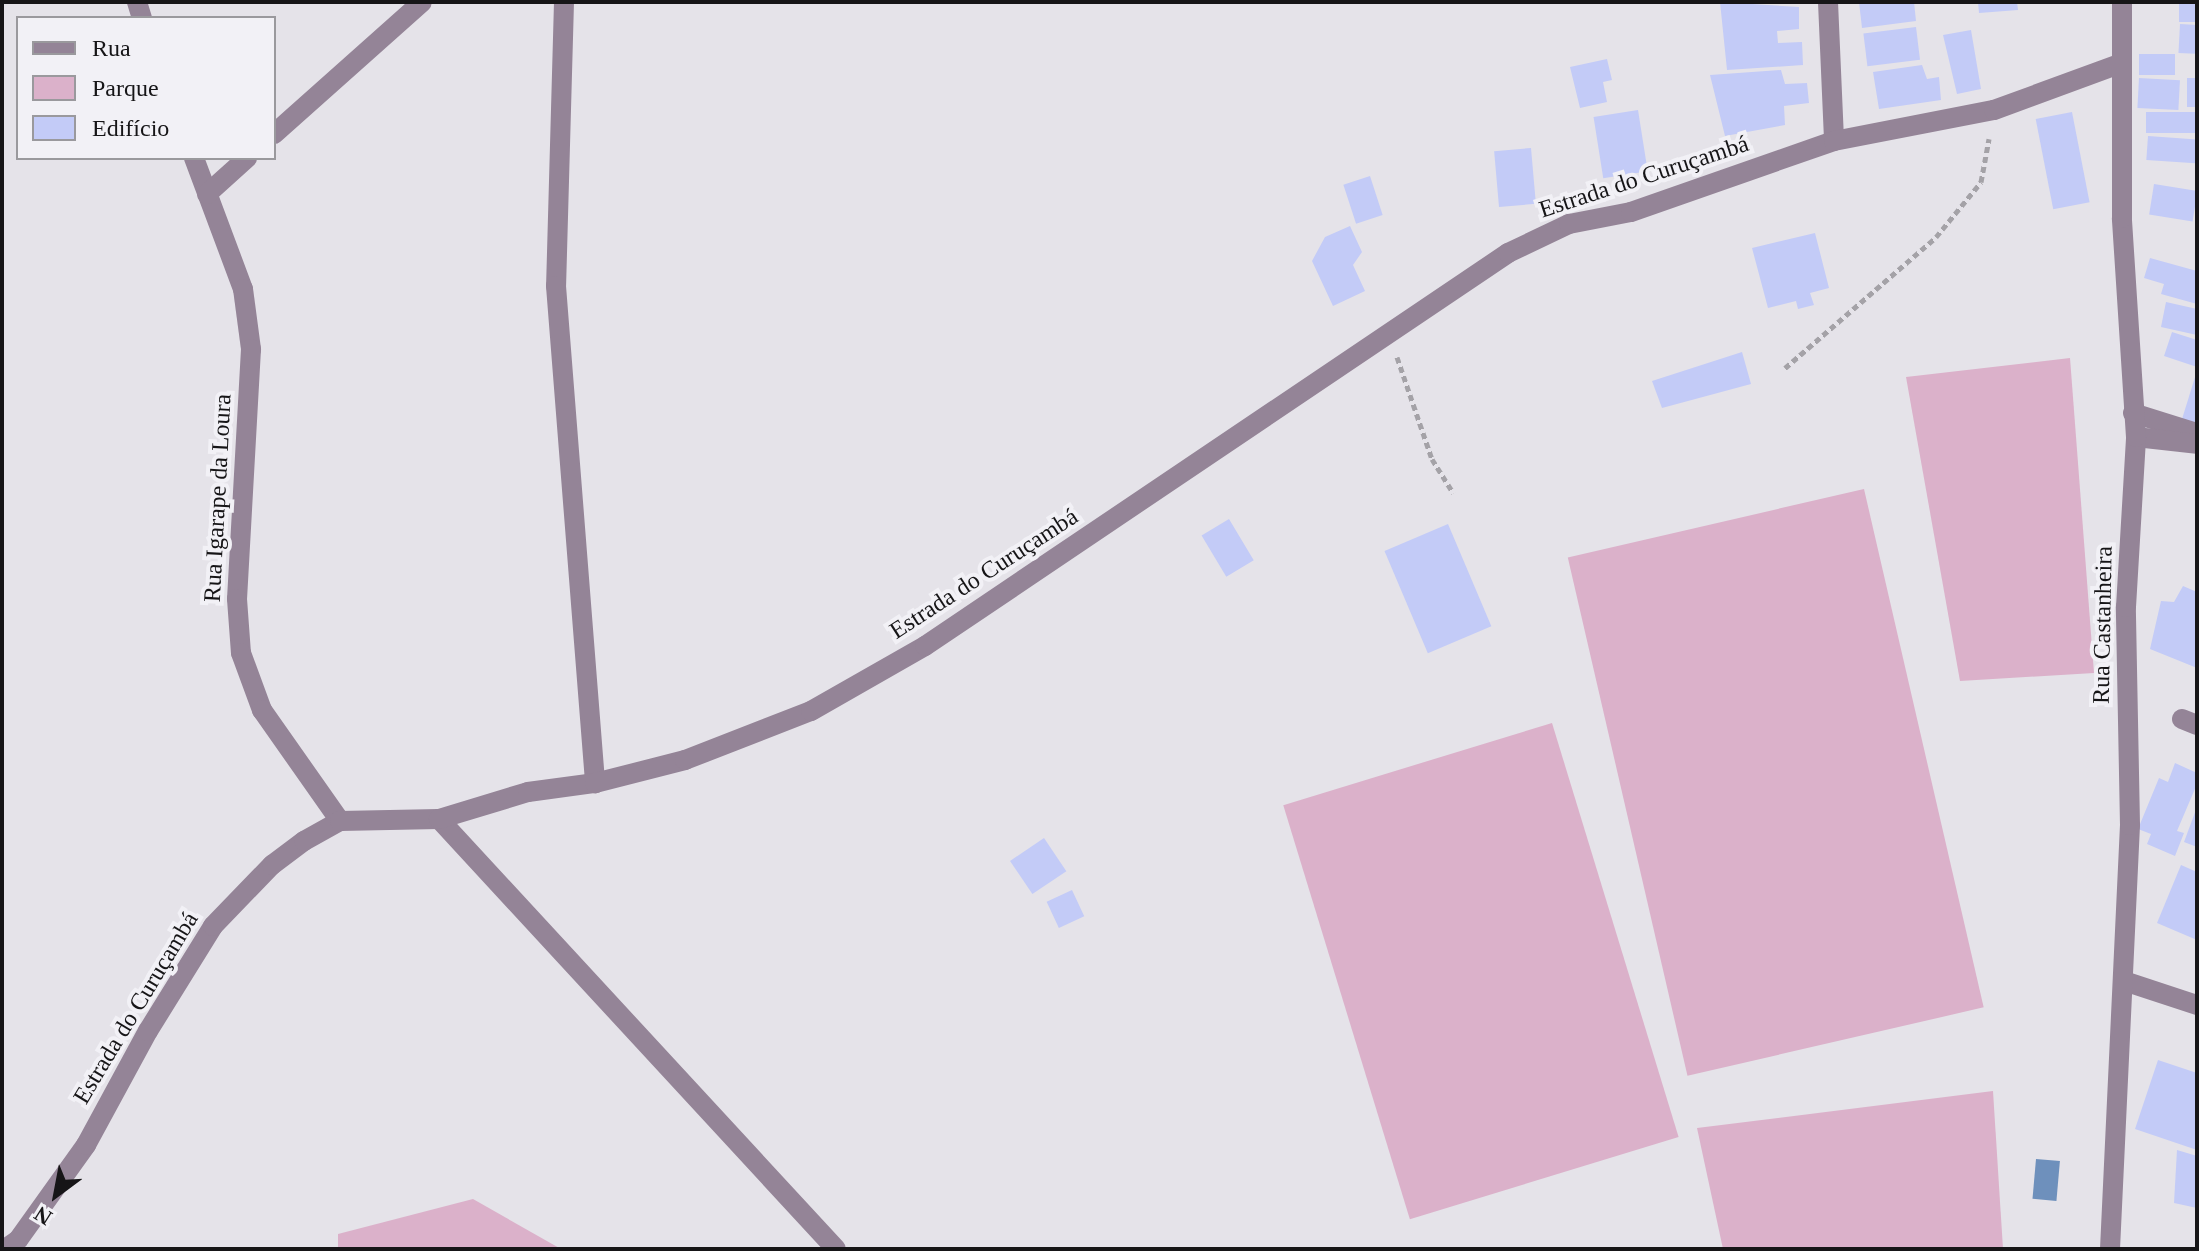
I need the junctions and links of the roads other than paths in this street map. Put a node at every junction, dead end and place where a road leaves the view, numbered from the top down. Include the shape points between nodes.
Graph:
1 (422, 2) edge
2 (564, 2) edge
3 (1828, 2) edge
4 (2122, 2) edge
5 (2122, 63) junction
6 (276, 132) edge
7 (1834, 141) junction
8 (195, 160) edge
9 (245, 160) edge
10 (207, 194) junction
11 (2133, 413) junction
12 (2197, 433) edge
13 (2136, 437) junction
14 (2197, 444) edge
15 (595, 783) junction
16 (439, 819) junction
17 (340, 821) junction
18 (2124, 981) junction
19 (2197, 1005) edge
20 (5, 1249) edge
21 (836, 1249) edge
22 (2110, 1249) edge

1 - 6 street
2 - 15 street via 556,286
3 - 7 street
4 - 5 street, Rua Castanheira
5 - 7 street, Estrada do Curuçambá via 1994,110
5 - 11 street, Rua Castanheira via 2122,218
7 - 15 street, Estrada do Curuçambá via 1631,212 1569,224 1508,253 925,646 811,711 685,760
8 - 10 street, Rua Igarape da Loura
9 - 10 street
10 - 17 street, Rua Igarape da Loura via 243,289 251,349 237,599 241,653 262,710
11 - 12 street
11 - 13 street, Rua Castanheira
13 - 14 street
13 - 18 street, Rua Castanheira via 2126,607 2130,825
15 - 16 street, Estrada do Curuçambá via 528,792
16 - 17 street, Estrada do Curuçambá
16 - 21 street
17 - 20 street, Estrada do Curuçambá via 272,865 213,926 86,1145 18,1240
18 - 19 street
18 - 22 street, Rua Castanheira

